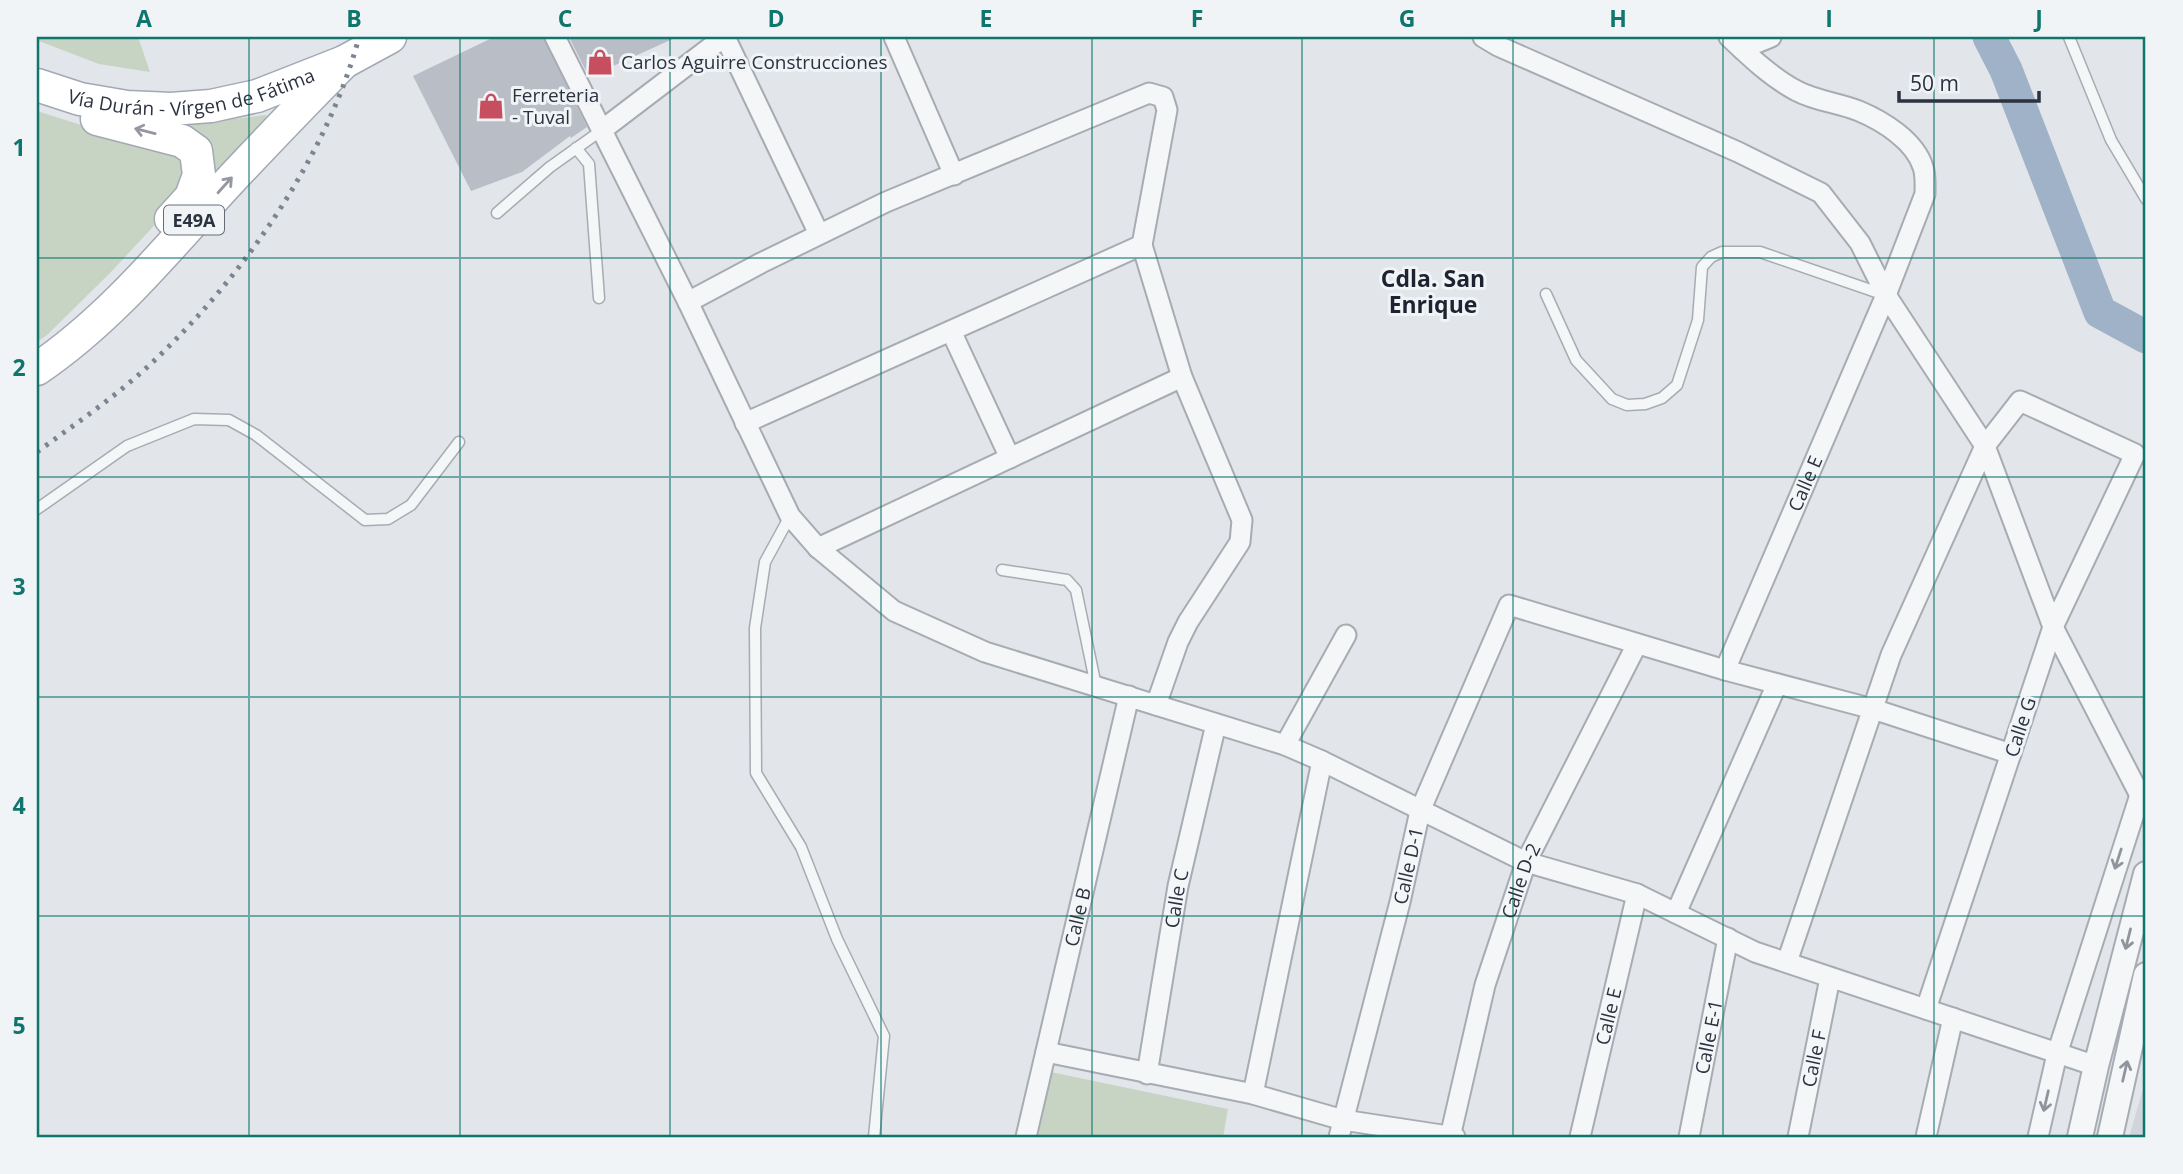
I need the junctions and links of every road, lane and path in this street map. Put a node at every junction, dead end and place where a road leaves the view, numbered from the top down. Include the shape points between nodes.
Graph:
1 (390, 37) edge
2 (555, 37) edge
3 (725, 37) edge
4 (894, 37) edge
5 (1483, 37) edge
6 (1771, 37) edge
7 (2068, 37) edge
8 (1735, 43) edge
9 (344, 62) junction
10 (37, 85) edge
11 (67, 95) junction
12 (602, 130) junction
13 (576, 148) junction
14 (954, 175) junction
15 (2146, 199) edge
16 (496, 213) dead end
17 (819, 234) junction
18 (1142, 245) junction
19 (1546, 293) dead end
20 (1885, 295) junction
21 (599, 298) dead end
22 (688, 302) junction
23 (114, 304) junction
24 (951, 331) junction
25 (37, 369) edge
26 (1182, 377) junction
27 (745, 423) junction
28 (459, 442) dead end
29 (1985, 446) junction
30 (1010, 458) junction
31 (37, 509) edge
32 (790, 516) junction
33 (818, 548) junction
34 (1002, 570) dead end
35 (2053, 627) junction
36 (1346, 635) dead end
37 (1637, 644) junction
38 (1725, 670) junction
39 (1777, 684) junction
40 (1096, 686) junction
41 (1129, 696) junction
42 (1156, 705) junction
43 (1873, 709) junction
44 (1216, 724) junction
45 (1285, 745) junction
46 (2011, 754) junction
47 (1322, 761) junction
48 (2143, 801) edge
49 (1420, 811) junction
50 (1526, 862) junction
51 (2146, 874) edge
52 (1637, 894) junction
53 (1676, 913) junction
54 (1728, 938) junction
55 (1787, 962) junction
56 (2146, 975) edge
57 (1830, 978) junction
58 (1926, 1009) junction
59 (1953, 1018) junction
60 (1046, 1052) junction
61 (2057, 1055) junction
62 (2096, 1066) junction
63 (1147, 1074) junction
64 (1253, 1094) junction
65 (1341, 1128) edge
66 (874, 1137) edge
67 (1026, 1137) edge
68 (1452, 1137) edge
69 (1580, 1137) edge
70 (1689, 1137) edge
71 (1798, 1137) edge
72 (1926, 1137) edge
73 (2038, 1137) edge
74 (2080, 1137) edge
75 (2110, 1137) edge

1 - 9 main road, Vía Durán - Vírgen de Fátima / E49A
2 - 12 street
3 - 12 street
3 - 17 street
4 - 14 street
5 - 20 street via 1821,192 1860,243
6 - 8 street
7 - 15 lane via 2111,140
8 - 20 street, Calle E via 1798,92 1859,111 1885,125 1918,156 1925,194
9 - 11 main road, Vía Durán - Vírgen de Fátima / E49A via 257,96 211,106 127,107
23 -> 9 main road, Vía Durán - Vírgen de Fátima / E49A
10 - 11 main road, Vía Durán - Vírgen de Fátima / E49A
23 -> 11 main road via 115,285 125,268 191,197 199,175 196,151 182,141 89,117
12 - 13 lane
12 - 22 street
13 - 16 lane
13 - 21 lane via 589,164
14 - 17 street
14 - 18 street via 1149,93 1163,97 1167,110
17 - 22 street
18 - 24 street
18 - 26 street
19 - 20 lane via 1576,360 1612,399 1627,405 1662,398 1677,385 1698,320 1702,267 1722,252 1760,252
20 - 29 street
20 - 38 street, Calle E
22 - 27 street
23 - 25 main road, Vía Durán - Vírgen de Fátima / E49A via 96,324
24 - 27 street
24 - 30 street
26 - 30 street
26 - 42 street via 1242,520 1240,542 1188,622
27 - 32 street
28 - 31 lane via 411,505 388,519 365,520 257,435 229,420 205,419 194,419 127,446
29 - 35 street
29 - 35 street, Calle G via 2020,401 2135,454
29 - 43 street via 1891,655
30 - 33 street
32 - 33 street
32 - 66 lane via 765,562 755,628 756,773 801,847 837,939 884,1036
33 - 40 street via 894,611 985,652
34 - 40 lane via 1067,580 1076,590
35 - 46 street, Calle G
35 - 48 street
36 - 45 street
37 - 38 street
37 - 49 street, Calle D-1 via 1509,605
37 - 50 street, Calle D-2
38 - 39 street
39 - 43 street
39 - 53 street
40 - 41 street
41 - 42 street
41 - 60 street, Calle B
42 - 44 street
43 - 46 street
43 - 55 street
44 - 45 street
44 - 63 street, Calle C via 1178,886
45 - 47 street
46 - 58 street, Calle G
47 - 49 street
47 - 64 street
48 -> 61 street
49 - 50 street
49 - 65 street, Calle D-1
50 - 52 street
50 - 68 street, Calle D-2 via 1485,985
51 -> 62 street
52 - 53 street
52 - 69 street, Calle E
53 - 54 street
54 - 55 street
54 - 70 street, Calle E-1
55 - 57 street
75 -> 56 street
57 - 58 street
57 - 71 street, Calle F
58 - 59 street
59 - 61 street
59 - 72 street
60 - 63 street
60 - 67 street, Calle B
61 - 62 street
61 -> 73 street
62 - 74 street
63 - 64 street
64 - 65 street
65 - 68 street

